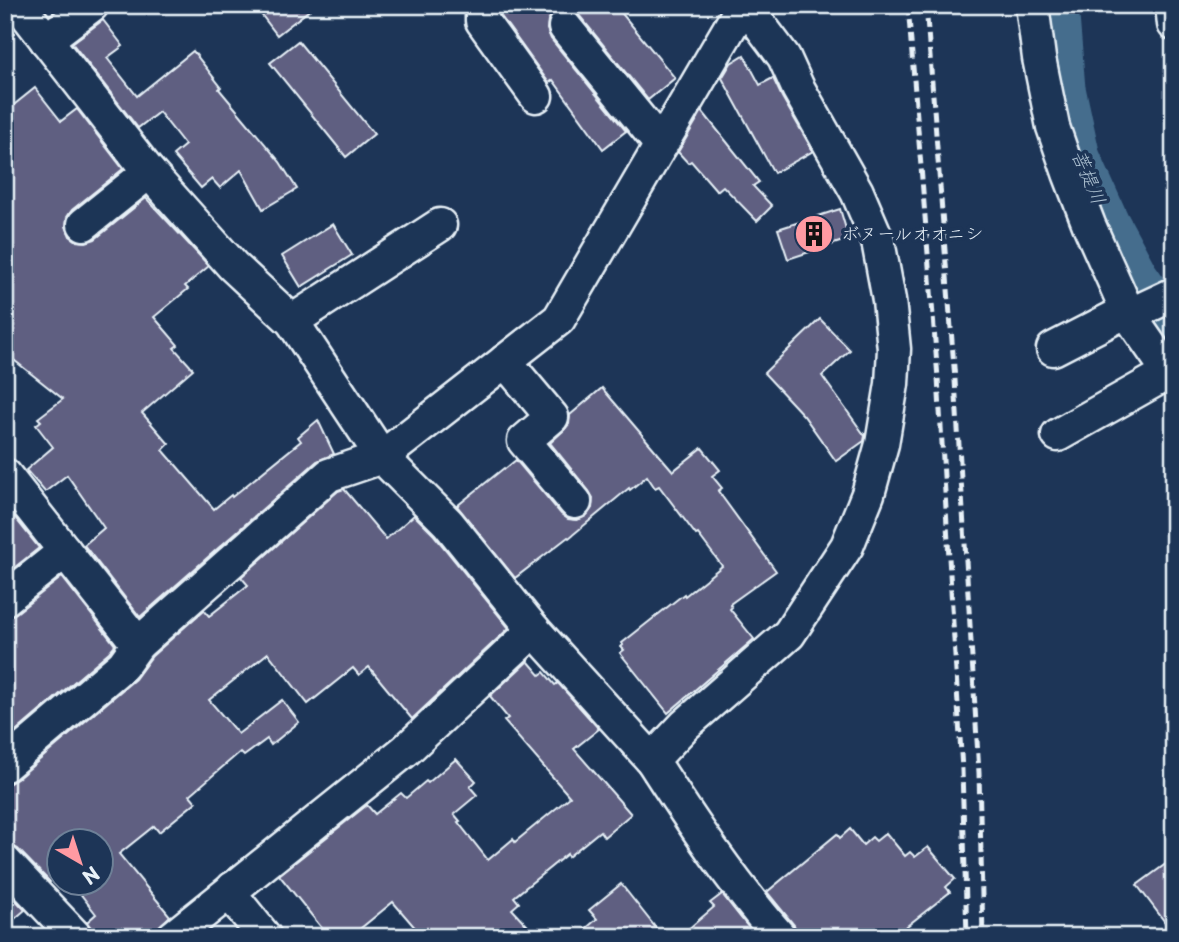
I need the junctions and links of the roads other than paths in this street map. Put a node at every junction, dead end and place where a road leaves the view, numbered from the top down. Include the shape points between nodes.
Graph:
1 (19, 5) edge
2 (92, 5) edge
3 (482, 5) edge
4 (744, 5) edge
5 (1032, 5) edge
6 (1172, 5) edge
7 (1174, 23) edge
8 (565, 26) dead end
9 (46, 40) junction
10 (536, 96) dead end
11 (661, 145) junction
12 (149, 172) junction
13 (84, 224) dead end
14 (440, 225) dead end
15 (1174, 294) edge
16 (1131, 313) junction
17 (292, 321) junction
18 (1053, 349) dead end
19 (506, 361) junction
20 (1171, 376) edge
21 (1058, 435) dead end
22 (382, 457) junction
23 (5, 475) edge
24 (575, 502) dead end
25 (65, 551) junction
26 (5, 599) edge
27 (534, 630) junction
28 (138, 644) junction
29 (652, 760) junction
30 (5, 765) edge
31 (5, 862) edge
32 (233, 888) junction
33 (76, 937) edge
34 (173, 937) edge
35 (265, 937) edge
36 (780, 937) edge

1 - 9 street
2 - 9 street
3 - 10 street via 482,21
4 - 11 street
4 - 29 street via 783,57 857,192 878,241 894,349 892,384 882,444 847,546 789,634
5 - 16 street via 1053,127 1089,225
6 - 7 street
8 - 11 street
9 - 12 street
11 - 19 street via 559,319
12 - 13 street
12 - 17 street via 233,266
14 - 17 street
15 - 16 street
16 - 18 street
16 - 20 street
17 - 22 street
19 - 22 street
19 - 24 street via 552,417 524,441
20 - 21 street
22 - 27 street via 448,523
22 - 28 street via 329,475
23 - 25 street
25 - 26 street
25 - 28 street
27 - 29 street
27 - 32 street via 406,750
28 - 30 street via 123,665
29 - 36 street via 749,902
31 - 33 street
32 - 34 street
32 - 35 street via 236,901

